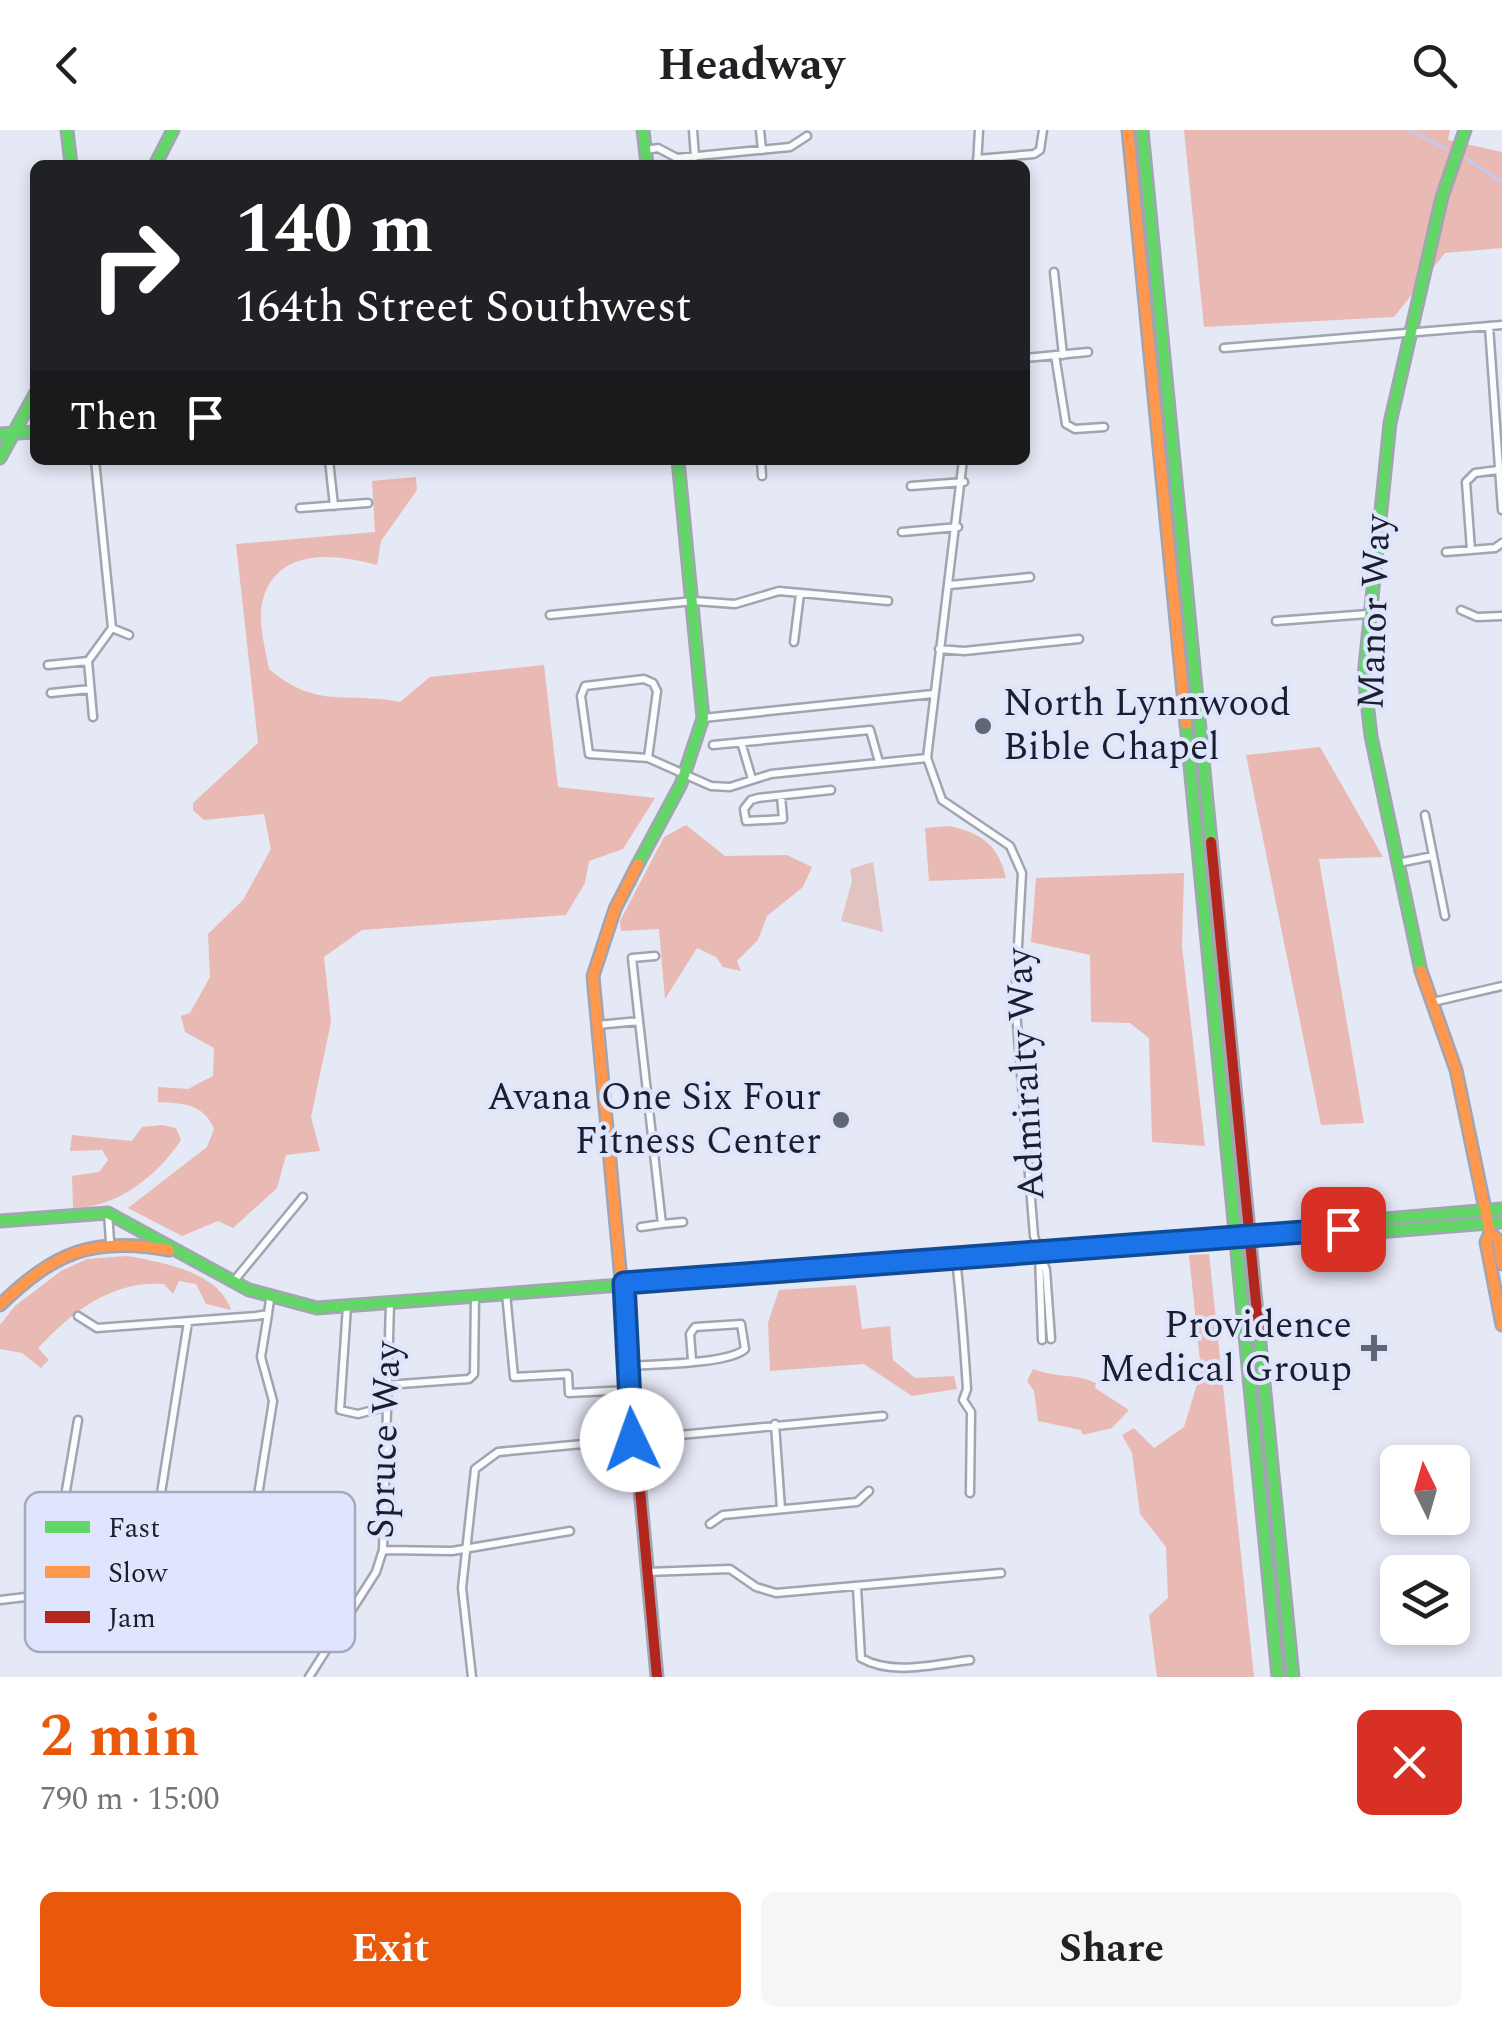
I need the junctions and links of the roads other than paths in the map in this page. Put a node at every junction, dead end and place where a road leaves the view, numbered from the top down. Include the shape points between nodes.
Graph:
1 (67, 130) edge
2 (173, 130) edge
3 (643, 130) edge
4 (693, 130) edge
5 (760, 130) edge
6 (979, 130) edge
7 (1044, 130) edge
8 (1128, 130) edge
9 (1142, 130) edge
10 (1465, 130) edge
11 (807, 136) dead end
12 (646, 150) junction
13 (762, 150) junction
14 (695, 157) junction
15 (70, 160) edge
16 (158, 160) edge
17 (647, 160) edge
18 (977, 160) edge
19 (988, 160) edge
20 (1054, 272) dead end
21 (1502, 325) edge
22 (1489, 326) junction
23 (1411, 332) junction
24 (1224, 348) dead end
25 (1088, 352) dead end
26 (1059, 355) junction
27 (1030, 358) edge
28 (30, 401) edge
29 (1104, 427) dead end
30 (6, 434) edge
31 (0, 458) edge
32 (96, 465) edge
33 (330, 465) edge
34 (679, 465) edge
35 (761, 465) edge
36 (963, 465) edge
37 (1498, 470) junction
38 (762, 476) dead end
39 (964, 482) junction
40 (912, 486) dead end
41 (368, 503) dead end
42 (334, 506) junction
43 (300, 508) dead end
44 (1502, 510) edge
45 (958, 527) junction
46 (902, 532) dead end
47 (1502, 543) edge
48 (1471, 550) junction
49 (1446, 552) dead end
50 (1030, 577) dead end
51 (950, 586) junction
52 (800, 594) junction
53 (694, 601) junction
54 (888, 601) dead end
55 (1461, 610) dead end
56 (1368, 614) junction
57 (550, 615) dead end
58 (1502, 616) edge
59 (1276, 621) dead end
60 (112, 628) junction
61 (129, 635) dead end
62 (1079, 639) dead end
63 (794, 642) dead end
64 (939, 649) junction
65 (88, 661) junction
66 (48, 664) dead end
67 (90, 689) junction
68 (51, 693) dead end
69 (932, 694) junction
70 (93, 717) dead end
71 (703, 718) junction
72 (741, 742) junction
73 (714, 745) dead end
74 (648, 758) junction
75 (927, 758) junction
76 (879, 762) junction
77 (686, 773) junction
78 (752, 780) junction
79 (832, 790) dead end
80 (782, 796) junction
81 (1425, 815) dead end
82 (1433, 856) junction
83 (1398, 863) junction
84 (1446, 916) dead end
85 (656, 956) dead end
86 (1502, 986) edge
87 (1434, 1002) junction
88 (639, 1021) junction
89 (596, 1026) junction
90 (303, 1196) dead end
91 (1502, 1209) edge
92 (1486, 1210) junction
93 (108, 1213) junction
94 (0, 1220) edge
95 (682, 1222) dead end
96 (1502, 1222) edge
97 (662, 1224) junction
98 (641, 1227) dead end
99 (1346, 1228) junction
100 (1489, 1228) junction
101 (110, 1241) junction
102 (172, 1250) junction
103 (1040, 1253) junction
104 (956, 1259) junction
105 (1502, 1264) edge
106 (233, 1282) junction
107 (624, 1283) junction
108 (506, 1293) junction
109 (475, 1296) junction
110 (270, 1299) junction
111 (390, 1303) junction
112 (0, 1305) edge
113 (347, 1306) junction
114 (268, 1314) junction
115 (78, 1316) dead end
116 (188, 1322) junction
117 (1502, 1325) edge
118 (1046, 1339) dead end
119 (692, 1360) junction
120 (628, 1366) junction
121 (386, 1385) junction
122 (630, 1390) junction
123 (385, 1407) junction
124 (884, 1416) dead end
125 (78, 1420) dead end
126 (775, 1424) junction
127 (632, 1440) junction
128 (869, 1490) dead end
129 (67, 1492) edge
130 (161, 1492) edge
131 (258, 1492) edge
132 (970, 1492) dead end
133 (782, 1510) junction
134 (710, 1524) dead end
135 (570, 1531) dead end
136 (470, 1546) junction
137 (383, 1550) junction
138 (646, 1572) junction
139 (1001, 1573) dead end
140 (857, 1587) junction
141 (25, 1598) edge
142 (0, 1600) edge
143 (355, 1604) edge
144 (324, 1652) edge
145 (970, 1660) dead end
146 (309, 1677) edge
147 (472, 1677) edge
148 (657, 1677) edge
149 (1278, 1677) edge
150 (1293, 1677) edge

1 - 15 main road
2 - 16 main road
3 - 12 main road
4 - 14 street
5 - 13 street
6 - 18 street
7 - 19 street via 1040,150
8 - 149 main road
9 - 150 main road
10 - 23 main road, Manor Way
11 - 13 street via 798,145
12 - 14 street
12 - 17 main road
13 - 14 street
20 - 26 street
21 - 22 street
22 - 23 street
22 - 37 street
23 - 24 street
23 - 56 main road, Manor Way via 1382,465
25 - 26 street
26 - 27 street
26 - 29 street via 1066,424
28 - 30 main road
30 - 31 main road
32 - 60 street
33 - 42 street
34 - 53 main road
35 - 38 street
36 - 39 street, Admiralty Way
37 - 44 street
37 - 48 street via 1474,472 1466,482
39 - 40 street
39 - 45 street, Admiralty Way
41 - 42 street
42 - 43 street
45 - 46 street
45 - 51 street, Admiralty Way
47 - 48 street
48 - 49 street
50 - 51 street
51 - 64 street, Admiralty Way
52 - 53 street via 779,592 735,604
52 - 54 street
52 - 63 street
53 - 57 street
53 - 71 main road
55 - 58 street
56 - 59 street
56 - 83 main road, Manor Way via 1366,705
60 - 61 street
60 - 65 street
62 - 64 street
64 - 69 street, Admiralty Way
65 - 66 street
65 - 67 street
67 - 68 street
67 - 70 street
69 - 71 street
69 - 75 street, Admiralty Way
71 - 77 main road
72 - 73 street
72 - 76 street via 870,730
72 - 78 street
74 - 74 street via 653,682 585,686 589,754
74 - 77 street
75 - 76 street
75 - 103 street, Admiralty Way via 942,800 1010,846 1022,873 1015,999
76 - 78 street
77 - 78 street via 711,786
77 - 89 main road via 600,937 593,976
79 - 80 street
80 - 80 street via 783,819 746,821 751,800
81 - 82 street
82 - 83 street
82 - 84 street
83 - 87 main road, Manor Way via 1420,968
85 - 88 street via 632,958
86 - 87 street
87 - 92 main road, Manor Way via 1460,1083
88 - 89 street
88 - 97 street
89 - 107 main road
90 - 106 street
91 - 92 main road
92 - 99 main road via 1350,1222
92 - 100 main road, Manor Way
93 - 94 main road
93 - 101 street
93 - 102 main road
95 - 97 street
96 - 100 main road
97 - 98 street
99 - 100 main road via 1352,1234
99 - 103 main road, bridge
100 - 105 main road
100 - 117 main road
101 - 102 main road
101 - 112 main road via 52,1260
102 - 106 main road
103 - 104 main road
103 - 118 street, Admiralty Way
104 - 107 main road
104 - 132 street via 956,1296 964,1311 963,1400 971,1412
106 - 110 main road
107 - 108 main road
107 - 120 main road
108 - 109 main road
108 - 122 street via 514,1377 568,1374 569,1393
109 - 111 main road
109 - 121 street via 469,1379
110 - 113 main road
110 - 114 street
111 - 113 main road
111 - 121 street, Spruce Way
113 - 123 street via 340,1410 358,1414
114 - 116 street
114 - 131 street via 261,1357 272,1401
115 - 116 street via 98,1328
116 - 130 street
119 - 119 street via 744,1353 741,1324 695,1328
119 - 120 street
120 - 122 main road
121 - 123 street, Spruce Way
122 - 127 main road
123 - 137 street, Spruce Way
124 - 126 street
125 - 129 street
126 - 127 street
126 - 133 street
127 - 136 street via 498,1452 475,1469
127 - 138 main road
128 - 133 street via 857,1502
133 - 134 street via 722,1515
135 - 136 street
136 - 137 street
136 - 147 street via 462,1588
137 - 143 street, Spruce Way
138 - 140 street via 730,1568 776,1593
138 - 148 main road
139 - 140 street
140 - 145 street via 861,1658 874,1666 917,1667
141 - 142 street
144 - 146 street, Spruce Way

